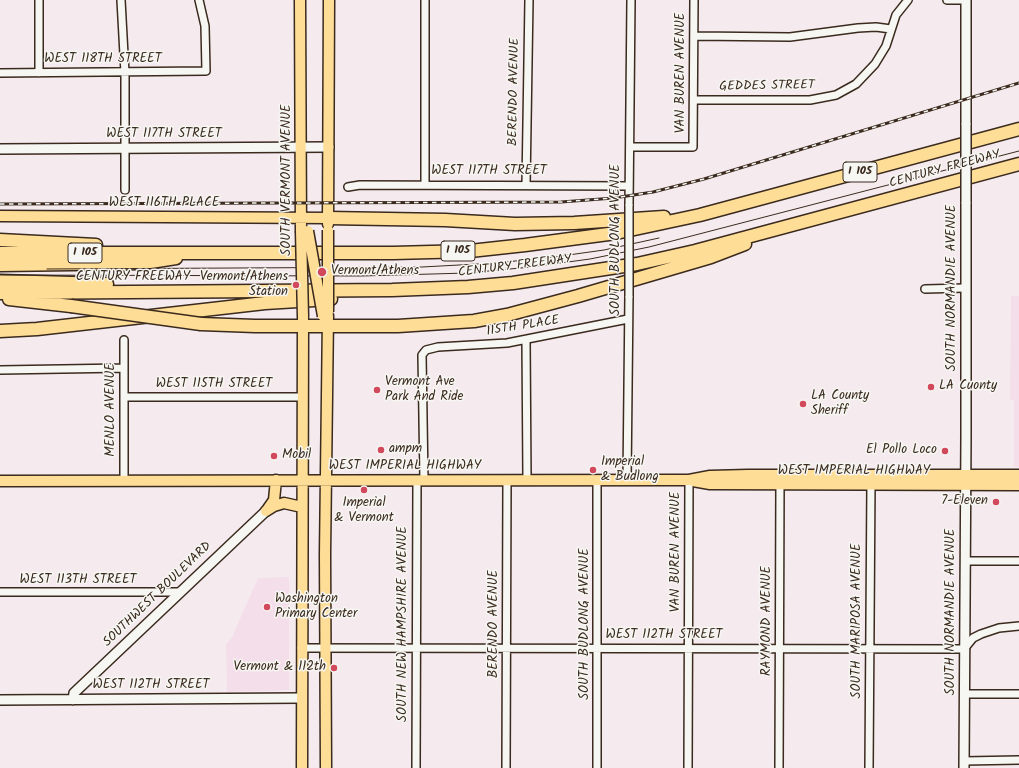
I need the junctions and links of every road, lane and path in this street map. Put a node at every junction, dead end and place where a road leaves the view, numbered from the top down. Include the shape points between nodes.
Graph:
1 (39, 0) edge
2 (121, 0) edge
3 (199, 0) edge
4 (300, 0) edge
5 (329, 0) edge
6 (425, 0) edge
7 (529, 0) edge
8 (630, 0) edge
9 (694, 0) edge
10 (908, 0) edge
11 (947, 0) edge
12 (961, 0) edge
13 (966, 0) edge
14 (891, 29) junction
15 (694, 36) junction
16 (0, 73) edge
17 (39, 73) junction
18 (125, 73) junction
19 (694, 100) junction
20 (1019, 129) edge
21 (300, 147) junction
22 (329, 147) junction
23 (630, 147) junction
24 (124, 148) junction
25 (0, 149) edge
26 (1019, 164) edge
27 (424, 184) junction
28 (526, 184) junction
29 (629, 186) junction
30 (348, 187) dead end
31 (125, 190) dead end
32 (700, 215) junction
33 (0, 216) edge
34 (301, 217) junction
35 (328, 218) junction
36 (305, 231) junction
37 (771, 232) junction
38 (0, 240) edge
39 (171, 252) junction
40 (0, 253) edge
41 (213, 253) junction
42 (0, 265) edge
43 (0, 281) edge
44 (491, 285) junction
45 (965, 288) junction
46 (925, 289) dead end
47 (296, 290) junction
48 (0, 292) edge
49 (0, 297) edge
50 (628, 319) junction
51 (326, 320) junction
52 (303, 321) junction
53 (0, 331) edge
54 (124, 340) dead end
55 (526, 340) junction
56 (422, 355) joint
57 (124, 368) junction
58 (0, 370) edge
59 (125, 397) junction
60 (302, 397) junction
61 (764, 475) junction
62 (871, 475) junction
63 (1019, 475) edge
64 (124, 480) junction
65 (276, 480) junction
66 (303, 480) junction
67 (326, 480) junction
68 (421, 480) junction
69 (507, 480) junction
70 (527, 480) junction
71 (597, 480) junction
72 (627, 480) junction
73 (689, 480) junction
74 (780, 480) junction
75 (0, 481) edge
76 (966, 481) junction
77 (710, 484) junction
78 (872, 486) junction
79 (1019, 486) edge
80 (302, 507) junction
81 (266, 511) junction
82 (1019, 560) edge
83 (965, 561) junction
84 (0, 592) edge
85 (180, 592) junction
86 (1019, 626) edge
87 (301, 648) junction
88 (326, 649) junction
89 (598, 649) junction
90 (689, 649) junction
91 (780, 649) junction
92 (870, 649) junction
93 (964, 649) junction
94 (417, 650) junction
95 (507, 650) junction
96 (964, 694) junction
97 (1019, 694) edge
98 (302, 698) junction
99 (0, 700) edge
100 (73, 700) junction
101 (1019, 760) edge
102 (964, 764) edge
103 (302, 768) edge
104 (326, 768) edge
105 (416, 768) edge
106 (506, 768) edge
107 (597, 768) edge
108 (688, 768) edge
109 (779, 768) edge
110 (869, 768) edge

1 - 17 street
2 - 18 street
3 - 18 street, WEST 118TH STREET via 205,26 206,71
4 - 21 main road, SOUTH VERMONT AVENUE
5 - 22 main road
6 - 27 street
7 - 28 street, BERENDO AVENUE
8 - 23 street, SOUTH BUDLONG AVENUE
9 - 15 street, VAN BUREN AVENUE
10 - 14 street, GEDDES STREET via 896,15
11 - 12 street
13 - 45 street, SOUTH NORMANDIE AVENUE, bridge
14 - 15 street via 858,28 790,37
14 - 19 street, GEDDES STREET via 886,46 875,64 856,84 836,95 810,100
15 - 19 street, VAN BUREN AVENUE
16 - 17 street, WEST 118TH STREET
17 - 18 street, WEST 118TH STREET
18 - 24 street
19 - 23 street, VAN BUREN AVENUE via 693,147
20 - 32 highway, CENTURY FREEWAY / I 105
21 - 22 street, WEST 117TH STREET
21 - 24 street, WEST 117TH STREET
21 - 34 main road, SOUTH VERMONT AVENUE
22 - 35 main road
23 - 29 street, SOUTH BUDLONG AVENUE
24 - 25 street, WEST 117TH STREET
24 - 31 street
26 - 37 highway, CENTURY FREEWAY
27 - 28 street, WEST 117TH STREET
27 - 30 street, WEST 117TH STREET
28 - 29 street, WEST 117TH STREET
29 - 50 street, SOUTH BUDLONG AVENUE, bridge
32 - 35 highway via 515,224
32 - 41 highway, CENTURY FREEWAY / I 105 via 587,237 470,250 393,253
33 - 34 main road, WEST 116TH PLACE
34 - 35 main road, WEST 116TH PLACE
34 - 36 main road, SOUTH VERMONT AVENUE
35 - 51 main road, bridge
36 - 51 main road, bridge
36 - 52 main road, SOUTH VERMONT AVENUE, bridge
37 - 44 highway, CENTURY FREEWAY via 637,264
37 - 51 highway via 717,255 507,315 439,325
38 - 39 highway
39 - 40 highway, CENTURY FREEWAY / I 105
39 - 41 highway, CENTURY FREEWAY / I 105
41 - 42 highway via 144,263
43 - 47 highway via 177,284
44 - 47 highway, CENTURY FREEWAY via 413,290
44 - 53 highway via 432,293 265,303
45 - 46 street
45 - 76 street, SOUTH NORMANDIE AVENUE
47 - 48 highway, CENTURY FREEWAY
49 - 52 highway, bridge via 201,324
50 - 55 street, 115TH PLACE
50 - 72 street, SOUTH BUDLONG AVENUE
51 - 52 highway
51 - 67 main road
52 - 60 main road, SOUTH VERMONT AVENUE
54 - 57 street, MENLO AVENUE
55 - 56 street, 115TH PLACE via 492,345 438,347 426,350
55 - 70 street
56 - 68 street, SOUTH NEW HAMPSHIRE AVENUE
57 - 58 street
57 - 59 street, MENLO AVENUE
59 - 60 street, WEST 115TH STREET
59 - 64 street, MENLO AVENUE
60 - 66 main road, SOUTH VERMONT AVENUE
61 - 73 main road, WEST IMPERIAL HIGHWAY via 710,476
61 - 74 main road, WEST IMPERIAL HIGHWAY
61 - 77 main road via 758,480 725,480
62 - 74 main road, WEST IMPERIAL HIGHWAY
62 - 76 main road, WEST IMPERIAL HIGHWAY
62 - 78 street, SOUTH MARIPOSA AVENUE
63 - 76 main road, WEST IMPERIAL HIGHWAY
64 - 65 main road, WEST IMPERIAL HIGHWAY
64 - 75 main road, WEST IMPERIAL HIGHWAY
65 - 66 main road, WEST IMPERIAL HIGHWAY
65 - 81 main road via 274,500
66 - 67 main road, WEST IMPERIAL HIGHWAY
66 - 80 main road, SOUTH VERMONT AVENUE
67 - 68 main road, WEST IMPERIAL HIGHWAY
67 - 88 main road
68 - 69 main road, WEST IMPERIAL HIGHWAY
68 - 94 street, SOUTH NEW HAMPSHIRE AVENUE
69 - 70 main road, WEST IMPERIAL HIGHWAY
69 - 95 street, BERENDO AVENUE
70 - 71 main road, WEST IMPERIAL HIGHWAY
71 - 72 main road, WEST IMPERIAL HIGHWAY
71 - 89 street, SOUTH BUDLONG AVENUE
72 - 73 main road, WEST IMPERIAL HIGHWAY
73 - 77 main road, WEST IMPERIAL HIGHWAY
73 - 90 street, VAN BUREN AVENUE
74 - 77 main road, WEST IMPERIAL HIGHWAY
74 - 78 main road, WEST IMPERIAL HIGHWAY
74 - 91 street, RAYMOND AVENUE
76 - 78 main road, WEST IMPERIAL HIGHWAY
76 - 79 main road, WEST IMPERIAL HIGHWAY
76 - 83 street, SOUTH NORMANDIE AVENUE
78 - 92 street, SOUTH MARIPOSA AVENUE
80 - 81 main road via 284,503
80 - 87 main road, SOUTH VERMONT AVENUE
81 - 85 street, SOUTHWEST BOULEVARD
82 - 83 street
83 - 93 street, SOUTH NORMANDIE AVENUE
84 - 85 street, WEST 113TH STREET
85 - 100 street, SOUTHWEST BOULEVARD via 73,694
86 - 93 street via 999,628 981,634 973,638
87 - 88 street, WEST 112TH STREET
87 - 98 main road, SOUTH VERMONT AVENUE
88 - 94 street, WEST 112TH STREET
88 - 104 main road
89 - 90 street, WEST 112TH STREET
89 - 95 street, WEST 112TH STREET
89 - 107 street, SOUTH BUDLONG AVENUE
90 - 91 street, WEST 112TH STREET
90 - 108 street, VAN BUREN AVENUE
91 - 92 street, WEST 112TH STREET
91 - 109 street, RAYMOND AVENUE
92 - 93 street, WEST 112TH STREET
92 - 110 street, SOUTH MARIPOSA AVENUE
93 - 96 street, SOUTH NORMANDIE AVENUE
94 - 95 street, WEST 112TH STREET
94 - 105 street, SOUTH NEW HAMPSHIRE AVENUE
95 - 106 street, BERENDO AVENUE
96 - 97 street
96 - 102 street, SOUTH NORMANDIE AVENUE
98 - 100 street, WEST 112TH STREET
98 - 103 main road, SOUTH VERMONT AVENUE
99 - 100 street, WEST 112TH STREET
101 - 102 street

